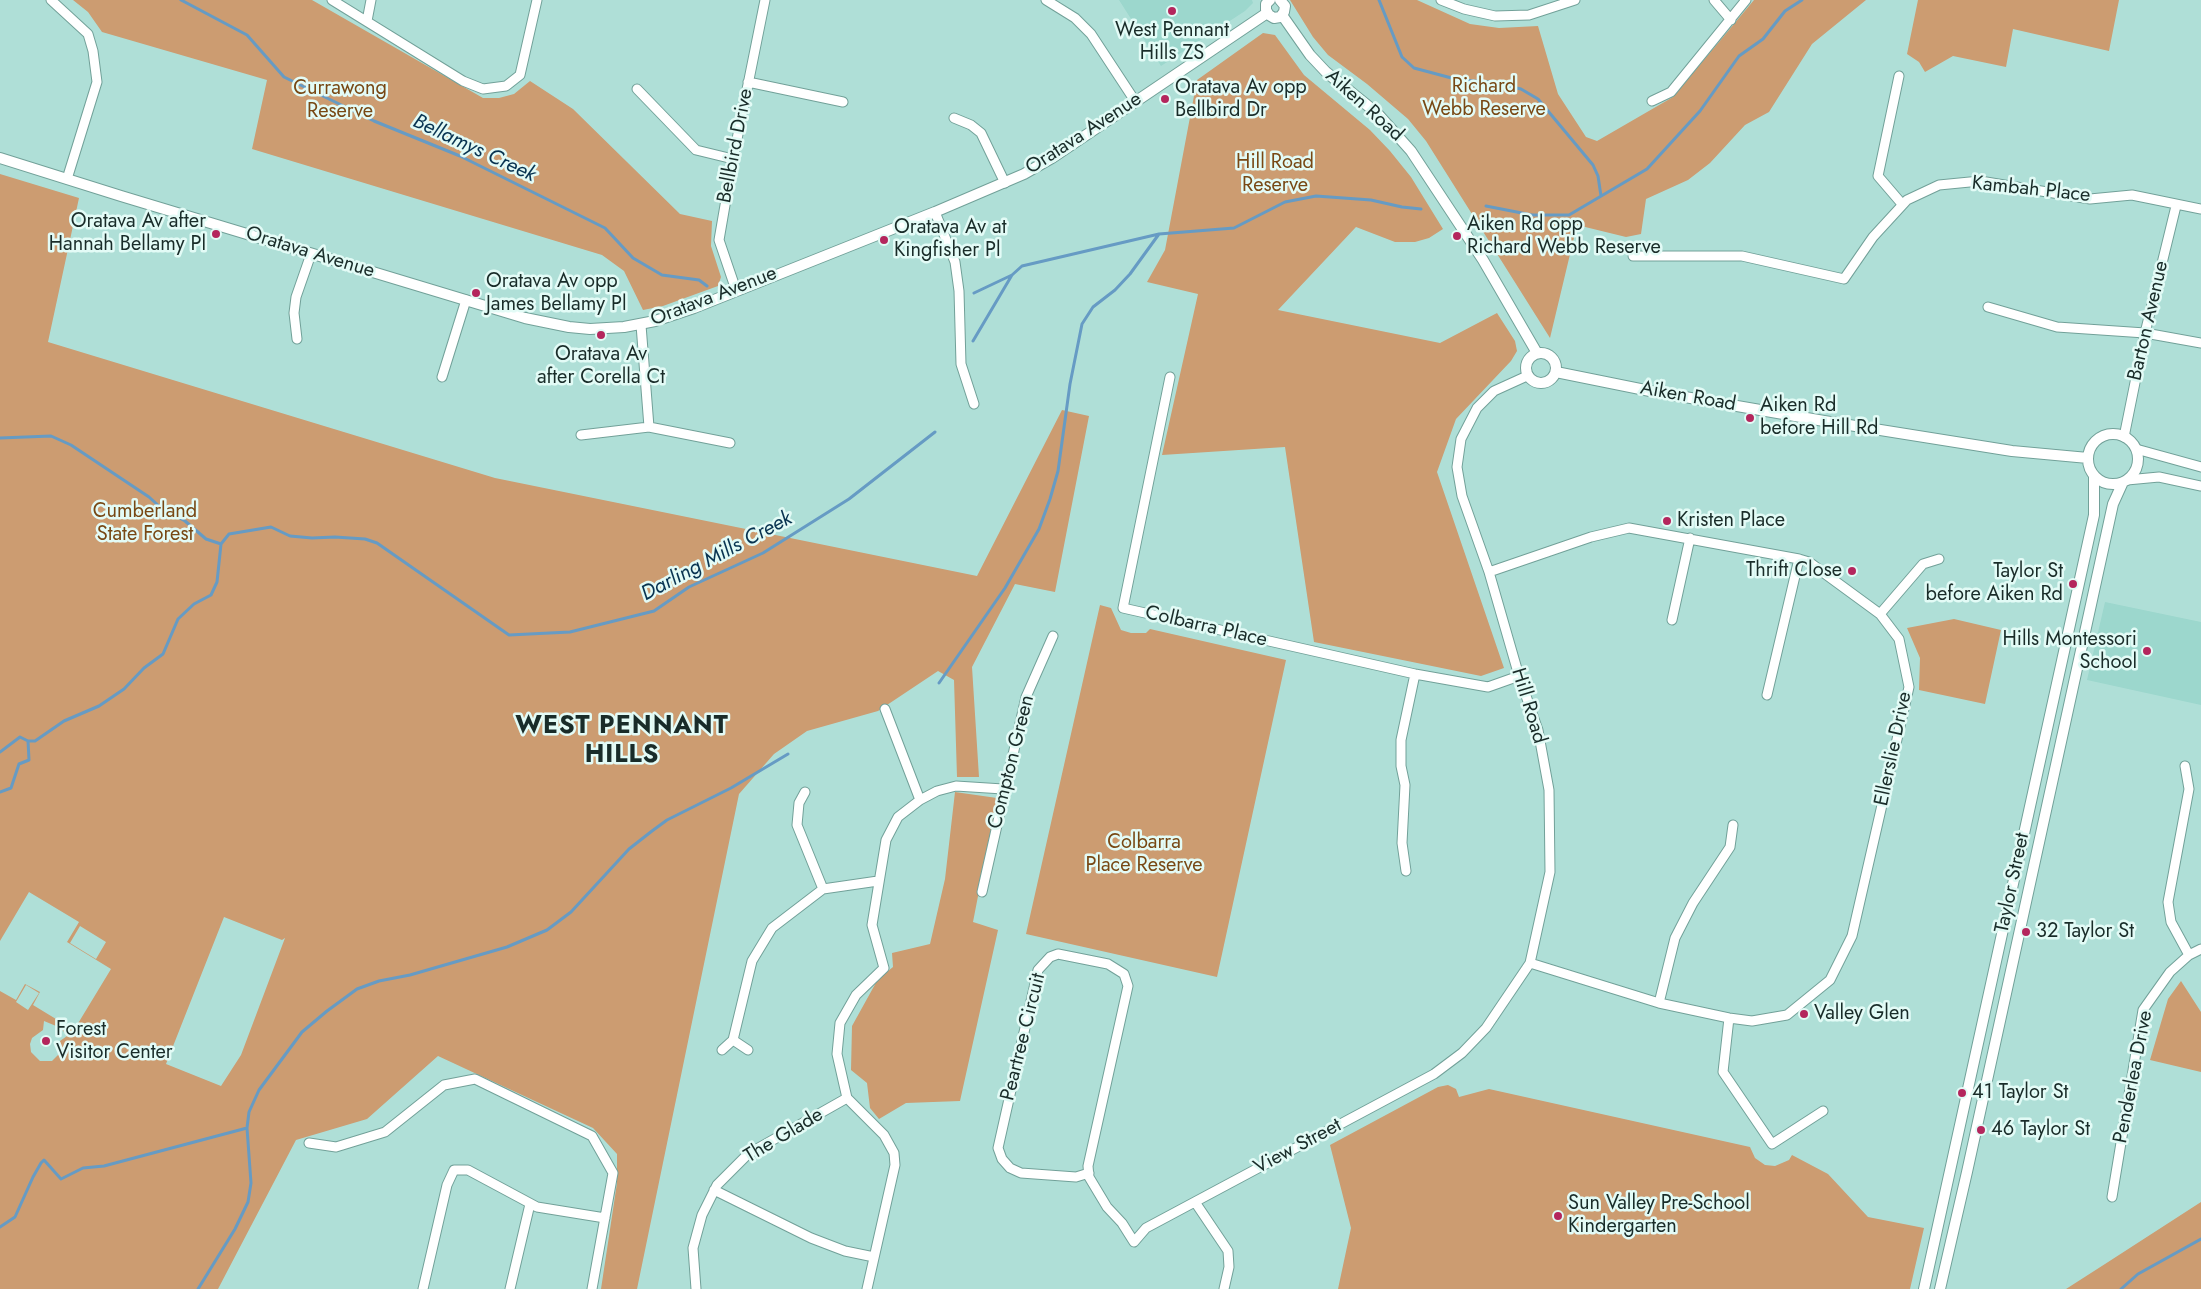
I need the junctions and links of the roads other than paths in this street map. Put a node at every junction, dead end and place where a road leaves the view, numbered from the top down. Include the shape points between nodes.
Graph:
1 (51, 0) edge
2 (332, 0) edge
3 (371, 0) edge
4 (538, 0) edge
5 (765, 0) edge
6 (1046, 0) edge
7 (1270, 0) edge
8 (1280, 0) edge
9 (1441, 0) edge
10 (1575, 0) edge
11 (1714, 0) edge
12 (1746, 0) edge
13 (1061, 4) edge
14 (1267, 13) junction
15 (1282, 15) junction
16 (1732, 20) junction
17 (367, 21) junction
18 (1899, 76) dead end
19 (748, 82) junction
20 (637, 89) dead end
21 (1135, 101) junction
22 (1652, 101) dead end
23 (843, 102) dead end
24 (954, 118) dead end
25 (0, 158) edge
26 (733, 159) junction
27 (66, 179) junction
28 (1005, 183) junction
29 (1902, 204) junction
30 (2176, 206) junction
31 (2201, 209) edge
32 (934, 212) junction
33 (311, 254) junction
34 (1634, 256) dead end
35 (736, 290) junction
36 (466, 300) junction
37 (1988, 307) dead end
38 (641, 325) junction
39 (2145, 332) junction
40 (297, 339) dead end
41 (2201, 344) edge
42 (1537, 353) junction
43 (1556, 372) junction
44 (1527, 376) junction
45 (442, 377) dead end
46 (1170, 377) dead end
47 (974, 404) dead end
48 (649, 427) junction
49 (582, 435) dead end
50 (2124, 437) junction
51 (730, 443) dead end
52 (2136, 449) junction
53 (2088, 458) junction
54 (2201, 467) edge
55 (2094, 476) junction
56 (2125, 481) junction
57 (2201, 486) edge
58 (1690, 538) junction
59 (1798, 559) junction
60 (1939, 559) dead end
61 (1489, 572) junction
62 (1880, 614) junction
63 (1672, 620) dead end
64 (1053, 636) dead end
65 (1415, 674) junction
66 (1519, 676) junction
67 (1767, 695) dead end
68 (885, 710) dead end
69 (2185, 766) dead end
70 (1004, 789) junction
71 (805, 792) dead end
72 (920, 800) junction
73 (1734, 825) dead end
74 (1406, 871) dead end
75 (878, 881) junction
76 (823, 889) junction
77 (982, 892) dead end
78 (2201, 949) edge
79 (2189, 955) junction
80 (1530, 963) junction
81 (1659, 1003) junction
82 (1729, 1018) junction
83 (734, 1040) junction
84 (722, 1050) dead end
85 (748, 1050) dead end
86 (1462, 1053) joint
87 (847, 1098) junction
88 (1823, 1111) dead end
89 (309, 1143) dead end
90 (1089, 1172) junction
91 (714, 1190) junction
92 (2112, 1197) dead end
93 (1195, 1202) junction
94 (530, 1204) junction
95 (605, 1218) junction
96 (874, 1257) junction
97 (423, 1289) edge
98 (510, 1289) edge
99 (592, 1289) edge
100 (696, 1289) edge
101 (867, 1289) edge
102 (1224, 1289) edge
103 (1924, 1289) edge
104 (1940, 1289) edge

1 - 27 street via 88,34 97,82
2 - 17 street
3 - 17 street
4 - 17 street via 520,75 506,86 483,89 463,81
5 - 19 street, Bellbird Drive
6 - 13 street
7 - 14 street via 1266,4
8 - 15 street via 1285,6
9 - 10 street via 1495,16 1529,15
11 - 16 street
12 - 16 street
13 - 21 street via 1091,34
14 - 15 street via 1274,18
14 - 21 street, Oratava Avenue
15 - 42 street, Aiken Road via 1326,72 1378,114 1411,151 1483,260
16 - 22 street via 1671,92
18 - 29 street via 1878,176
19 - 23 street
19 - 26 street, Bellbird Drive
20 - 26 street via 696,150
21 - 28 street, Oratava Avenue via 1038,167
24 - 28 street via 971,124 981,133
25 - 27 street, Oratava Avenue
26 - 35 street, Bellbird Drive via 719,240
27 - 33 street, Oratava Avenue
28 - 32 street, Oratava Avenue
29 - 30 street, Kambah Place via 1939,185 1980,180 2090,199 2132,195
29 - 34 street, Kambah Place via 1873,237 1844,279 1742,256
30 - 31 street, Kambah Place
30 - 39 street, Barton Avenue
32 - 35 street, Oratava Avenue
32 - 47 street via 954,262 959,291 962,364
33 - 36 street, Oratava Avenue
33 - 40 street via 296,297
35 - 38 street, Oratava Avenue via 680,314
36 - 38 street, Oratava Avenue via 569,328
36 - 45 street
37 - 39 street via 2058,327
38 - 48 street
39 - 41 street
39 - 50 street, Barton Avenue
42 - 43 street via 1552,358
42 - 44 street via 1526,364
43 - 44 street via 1551,380 1541,384
43 - 53 street, Aiken Road via 1824,421 2012,451
44 - 61 street, Hill Road via 1494,391 1477,408 1467,424 1458,451 1458,483
46 - 65 street, Colbarra Place via 1123,608
48 - 49 street
48 - 51 street
50 - 52 street
50 - 53 street via 2100,438 2094,443
52 - 54 street
52 - 56 street via 2137,466
53 - 55 street
55 - 56 street via 2108,484
55 - 103 street, Taylor Street via 2094,515
56 - 57 street via 2159,477
56 - 104 street, Taylor Street via 2113,504
58 - 59 street, Ellerslie Drive
58 - 61 street, Ellerslie Drive via 1628,528 1590,537
58 - 63 street
59 - 62 street, Ellerslie Drive via 1809,562
59 - 67 street
60 - 62 street via 1923,564
61 - 66 street, Hill Road
62 - 82 street, Ellerslie Drive via 1899,639 1909,687 1852,936 1830,980 1787,1015 1752,1021
64 - 70 street, Compton Green via 1026,697
65 - 66 street, Colbarra Place via 1488,687
65 - 74 street via 1401,740 1405,785 1402,843
66 - 80 street, Hill Road via 1538,730 1549,790 1550,872
68 - 72 street
69 - 79 street via 2189,789 2168,902 2172,922
70 - 72 street via 956,786
70 - 77 street, Compton Green
71 - 76 street via 797,824
72 - 75 street via 898,817 886,840
73 - 81 street via 1730,847 1693,903 1675,938
75 - 76 street
75 - 87 street via 872,925 884,968 856,995 840,1023 837,1054
76 - 83 street via 772,928 752,960
78 - 79 street, Penderlea Drive
79 - 92 street, Penderlea Drive via 2170,972 2143,1010
80 - 81 street, Ellerslie Drive
80 - 86 street, Hill Road via 1486,1028
81 - 82 street, Ellerslie Drive
82 - 88 street via 1723,1072 1772,1144
83 - 84 street
83 - 85 street
86 - 93 street, View Street via 1426,1078
87 - 91 street, The Glade via 748,1154
87 - 96 street via 884,1135 894,1153 895,1165
89 - 95 street via 336,1147 385,1132 444,1085 474,1079 592,1136 613,1173
90 - 90 street, Peartree Circuit via 1128,986 1124,974 1117,968 1058,954 1050,957 1038,970 998,1148 1010,1168 1021,1173 1076,1177
90 - 93 street, View Street via 1107,1207 1134,1242 1146,1228
91 - 96 street via 811,1238 844,1251
91 - 100 street, The Glade via 702,1215 693,1248
93 - 102 street via 1228,1251 1229,1267
94 - 95 street
94 - 97 street via 468,1170 454,1170 447,1185
94 - 98 street
95 - 99 street
96 - 101 street

